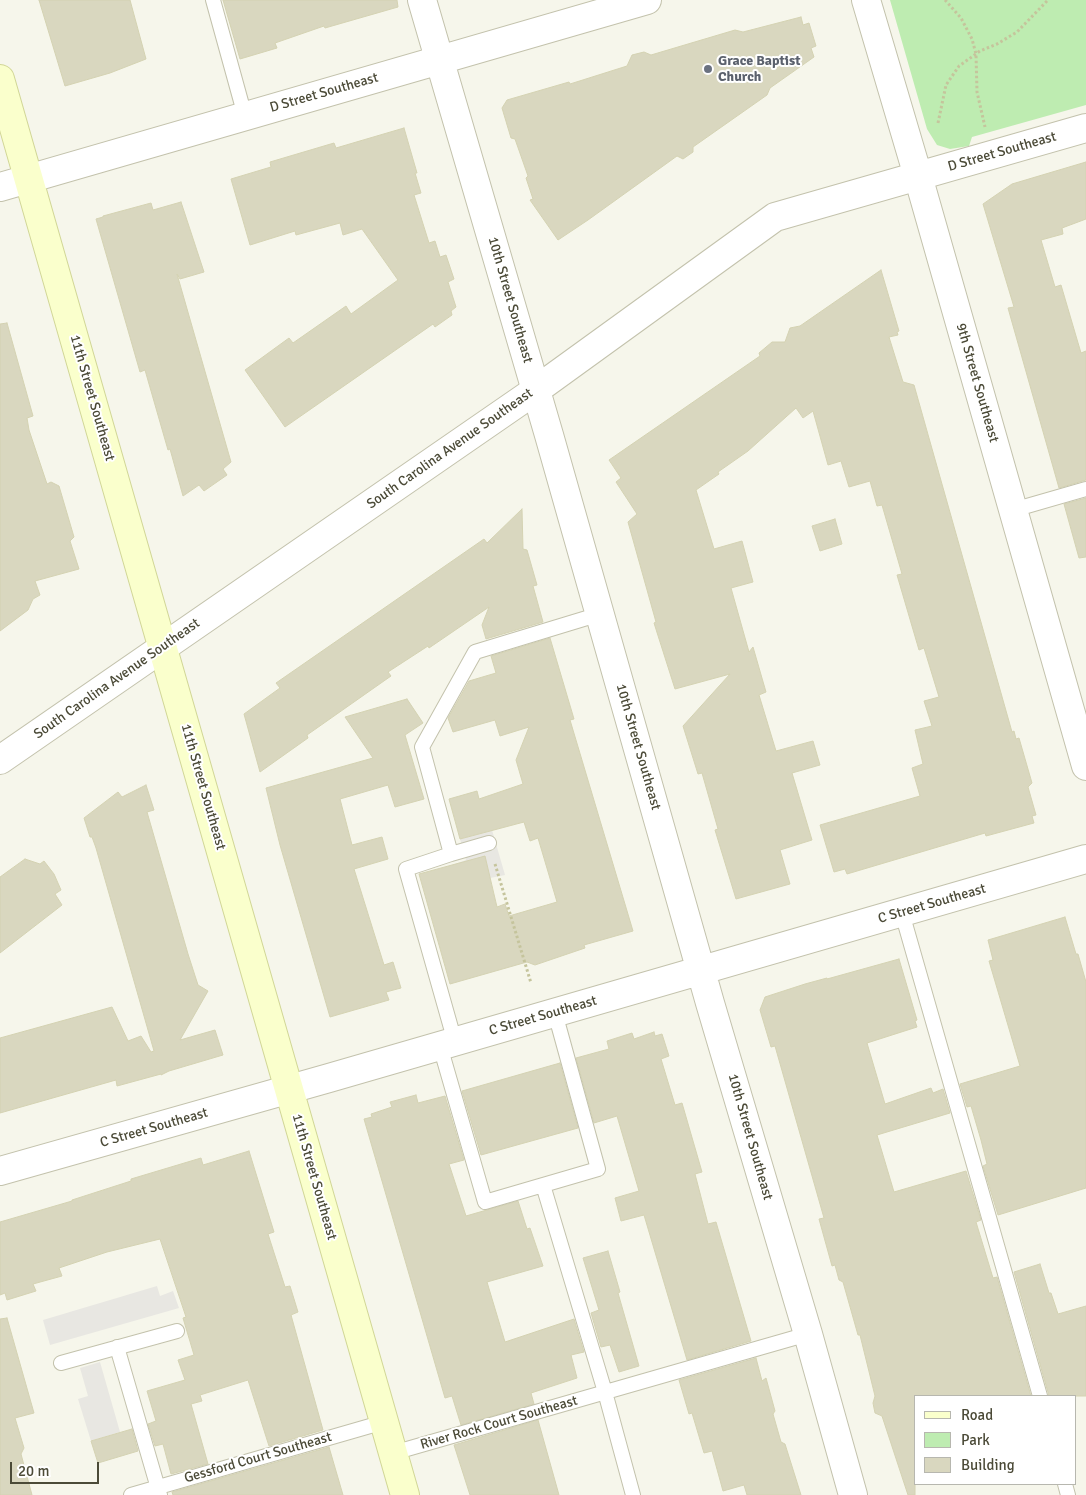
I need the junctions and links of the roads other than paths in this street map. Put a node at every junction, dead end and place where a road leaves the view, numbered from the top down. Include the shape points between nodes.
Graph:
1 (213, 0) edge
2 (422, 0) edge
3 (647, 0) edge
4 (866, 0) edge
5 (440, 60) junction
6 (0, 79) edge
7 (245, 116) junction
8 (1086, 128) edge
9 (918, 176) junction
10 (29, 179) junction
11 (0, 187) edge
12 (536, 390) junction
13 (1086, 490) edge
14 (1013, 510) junction
15 (600, 614) junction
16 (163, 646) junction
17 (0, 760) edge
18 (1086, 766) edge
19 (489, 843) road end
20 (451, 854) junction
21 (1086, 859) edge
22 (902, 913) junction
23 (701, 971) junction
24 (555, 1013) junction
25 (448, 1044) junction
26 (289, 1090) junction
27 (0, 1171) edge
28 (543, 1185) junction
29 (177, 1331) dead end
30 (808, 1334) junction
31 (117, 1347) junction
32 (61, 1362) dead end
33 (605, 1392) junction
34 (1040, 1395) edge
35 (384, 1422) junction
36 (393, 1453) junction
37 (159, 1491) edge
38 (131, 1495) edge
39 (405, 1495) edge
40 (633, 1495) edge
41 (853, 1495) edge

1 - 7 lane
2 - 5 street, 10th Street Southeast
3 - 5 street, D Street Southeast
4 - 9 street, 9th Street Southeast
5 - 7 street, D Street Southeast
5 - 12 street, 10th Street Southeast
6 - 10 main road, 11th Street Southeast
7 - 10 street, D Street Southeast
8 - 9 street, D Street Southeast
9 - 12 street, South Carolina Avenue Southeast via 775,217
9 - 14 street, 9th Street Southeast
10 - 11 street, D Street Southeast
10 - 16 main road, 11th Street Southeast
12 - 15 street, 10th Street Southeast
12 - 16 street, South Carolina Avenue Southeast
13 - 14 lane
14 - 18 street, 9th Street Southeast
15 - 20 lane via 475,652 422,747
15 - 23 street, 10th Street Southeast
16 - 17 street, South Carolina Avenue Southeast
16 - 26 main road, 11th Street Southeast
19 - 20 lane
20 - 25 lane via 406,869
21 - 22 street, C Street Southeast
22 - 23 street, C Street Southeast
22 - 34 lane
23 - 24 street, C Street Southeast
23 - 30 street, 10th Street Southeast
24 - 25 street, C Street Southeast
24 - 28 lane via 598,1169
25 - 26 street, C Street Southeast
25 - 28 lane via 485,1202
26 - 27 street, C Street Southeast
26 - 35 main road, 11th Street Southeast
28 - 33 lane
29 - 31 lane
30 - 33 lane, River Rock Court Southeast
30 - 41 street, 10th Street Southeast
31 - 32 lane
31 - 37 lane
33 - 36 lane, River Rock Court Southeast
33 - 40 lane
35 - 36 main road, 11th Street Southeast
35 - 37 lane, Gessford Court Southeast
36 - 39 main road, 11th Street Southeast
37 - 38 lane, Gessford Court Southeast

